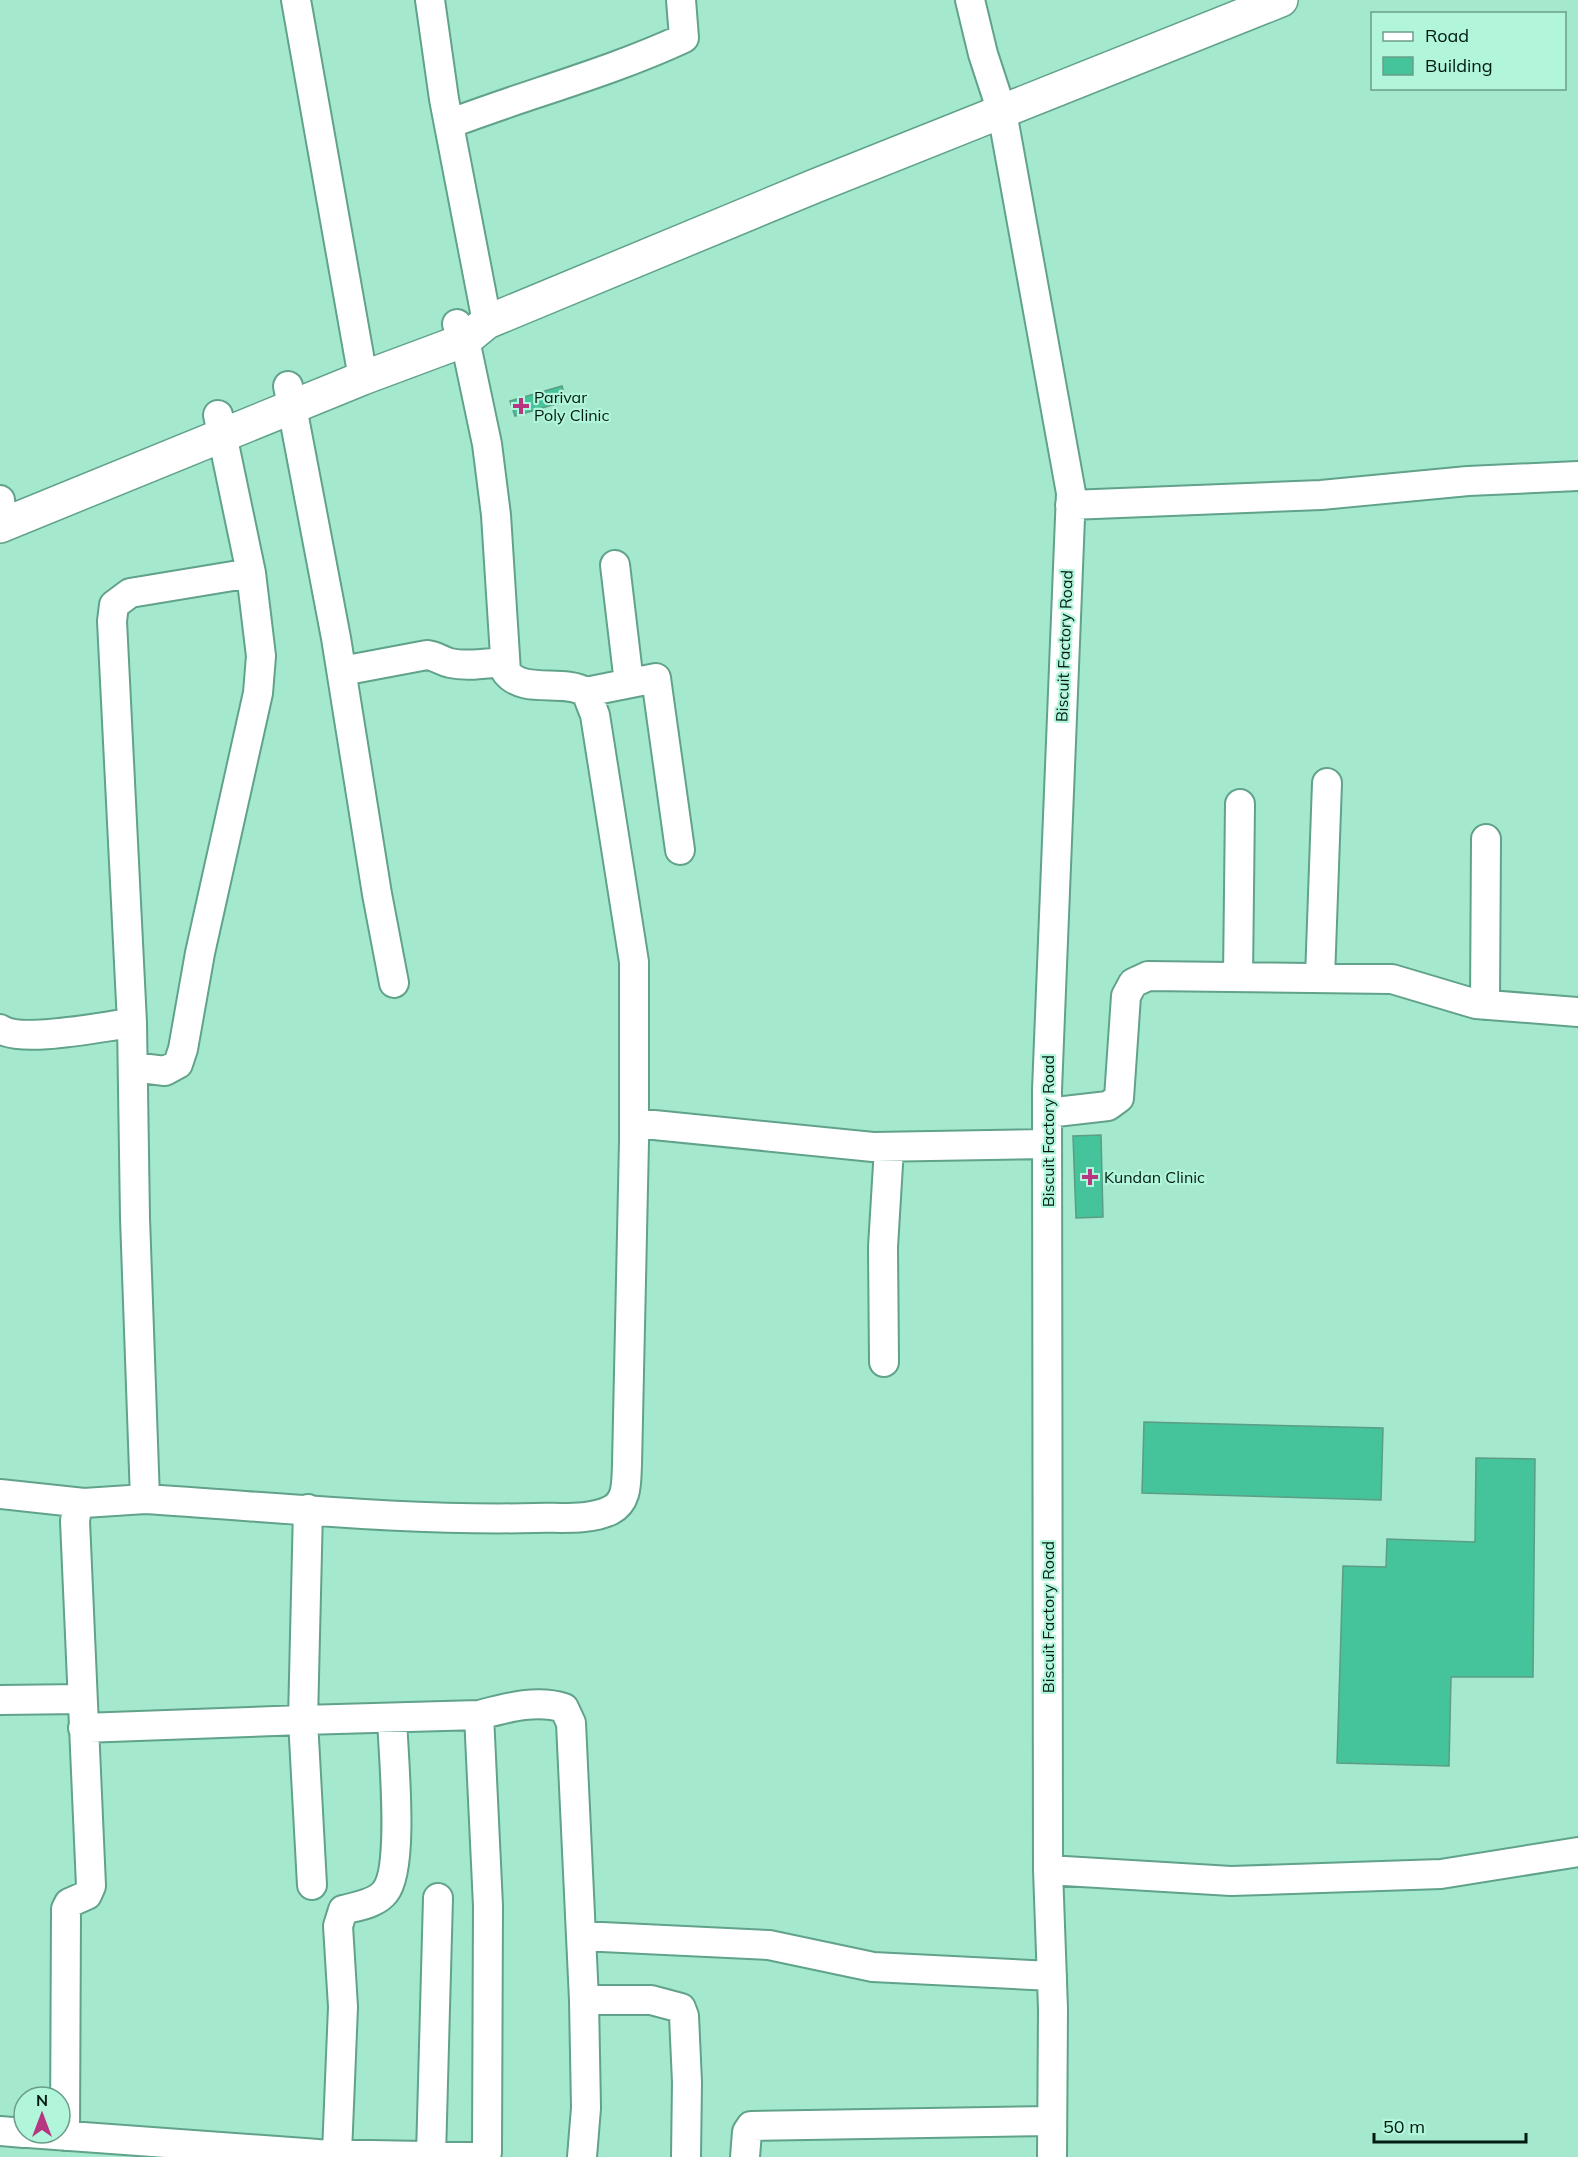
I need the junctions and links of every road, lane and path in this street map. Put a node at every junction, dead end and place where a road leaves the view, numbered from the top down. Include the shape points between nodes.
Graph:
1 (296, 0) edge
2 (430, 0) edge
3 (681, 0) edge
4 (970, 0) edge
5 (1281, 0) edge
6 (1002, 112) junction
7 (449, 124) junction
8 (469, 329) junction
9 (361, 368) junction
10 (290, 397) junction
11 (220, 425) junction
12 (1578, 476) edge
13 (1070, 505) junction
14 (1, 511) edge
15 (615, 565) dead end
16 (251, 573) junction
17 (505, 662) junction
18 (342, 671) junction
19 (629, 683) junction
20 (586, 692) junction
21 (1327, 783) dead end
22 (1240, 804) dead end
23 (1486, 839) dead end
24 (680, 850) dead end
25 (1238, 977) junction
26 (1320, 978) junction
27 (394, 983) dead end
28 (1485, 1005) junction
29 (1578, 1012) edge
30 (132, 1023) junction
31 (0, 1029) edge
32 (133, 1067) junction
33 (1047, 1113) junction
34 (634, 1123) junction
35 (1047, 1144) junction
36 (889, 1148) junction
37 (884, 1362) dead end
38 (0, 1494) edge
39 (145, 1499) junction
40 (84, 1503) junction
41 (308, 1509) junction
42 (82, 1699) junction
43 (0, 1700) edge
44 (479, 1715) junction
45 (392, 1718) junction
46 (303, 1720) junction
47 (83, 1728) junction
48 (1578, 1852) edge
49 (1048, 1869) junction
50 (312, 1885) dead end
51 (438, 1898) dead end
52 (581, 1936) junction
53 (1052, 1976) junction
54 (584, 2000) junction
55 (65, 2085) edge
56 (1052, 2121) junction
57 (72, 2137) edge
58 (173, 2151) edge
59 (243, 2153) edge
60 (324, 2155) edge
61 (487, 2155) edge
62 (431, 2156) edge
63 (582, 2157) edge
64 (686, 2157) edge
65 (745, 2157) edge
66 (1052, 2157) edge

1 - 9 street
2 - 7 street
3 - 7 street via 684,38 644,57
4 - 6 street, Biscuit Factory Road
5 - 6 main road
6 - 8 main road
6 - 13 street, Biscuit Factory Road
7 - 8 street
8 - 9 main road
8 - 17 street via 496,515
9 - 10 main road
10 - 11 main road
10 - 18 street
11 - 14 main road
11 - 16 street
12 - 13 street via 1468,481 1322,495
13 - 33 street, Biscuit Factory Road
15 - 19 street
16 - 30 street via 130,593 114,605
16 - 32 street via 261,656 258,693 200,953 183,1048 178,1064 165,1071
17 - 18 street via 466,665 427,655
17 - 20 street via 506,672 517,681 569,685
18 - 27 street
19 - 20 street
19 - 24 street via 656,678
20 - 34 street via 595,716 634,962
21 - 26 street
22 - 25 street
23 - 28 street
25 - 26 street
25 - 33 street via 1148,976 1133,983 1126,996 1119,1098 1108,1106
26 - 28 street via 1407,982
28 - 29 street
30 - 31 street via 45,1034 6,1033
30 - 32 street
32 - 39 street
33 - 35 street, Biscuit Factory Road
34 - 36 street
34 - 41 street via 627,1465 621,1502 610,1510 587,1516 488,1519
35 - 36 street
35 - 49 street, Biscuit Factory Road
36 - 37 street via 883,1247
38 - 40 street
39 - 40 street
39 - 41 street
40 - 42 street via 77,1509 75,1521
41 - 46 street
42 - 43 street
42 - 47 street
44 - 45 street
44 - 52 street via 503,1708 553,1704 564,1708 568,1715 575,1774
44 - 61 street via 488,1906
45 - 46 street
45 - 60 street via 396,1840 393,1879 375,1900 343,1910 339,1926 343,2007
46 - 47 street
46 - 50 street
47 - 55 street via 91,1886 87,1895 66,1909
48 - 49 street via 1441,1874 1231,1881
49 - 53 street, Biscuit Factory Road
51 - 62 street
52 - 53 street via 769,1945 873,1967
52 - 54 street
53 - 56 street, Biscuit Factory Road
54 - 63 street
54 - 64 street via 651,2000 681,2008 687,2082
56 - 65 street via 760,2125 748,2128
56 - 66 street, Biscuit Factory Road
57 - 58 street
58 - 59 street
59 - 60 street
60 - 62 street
61 - 62 street

